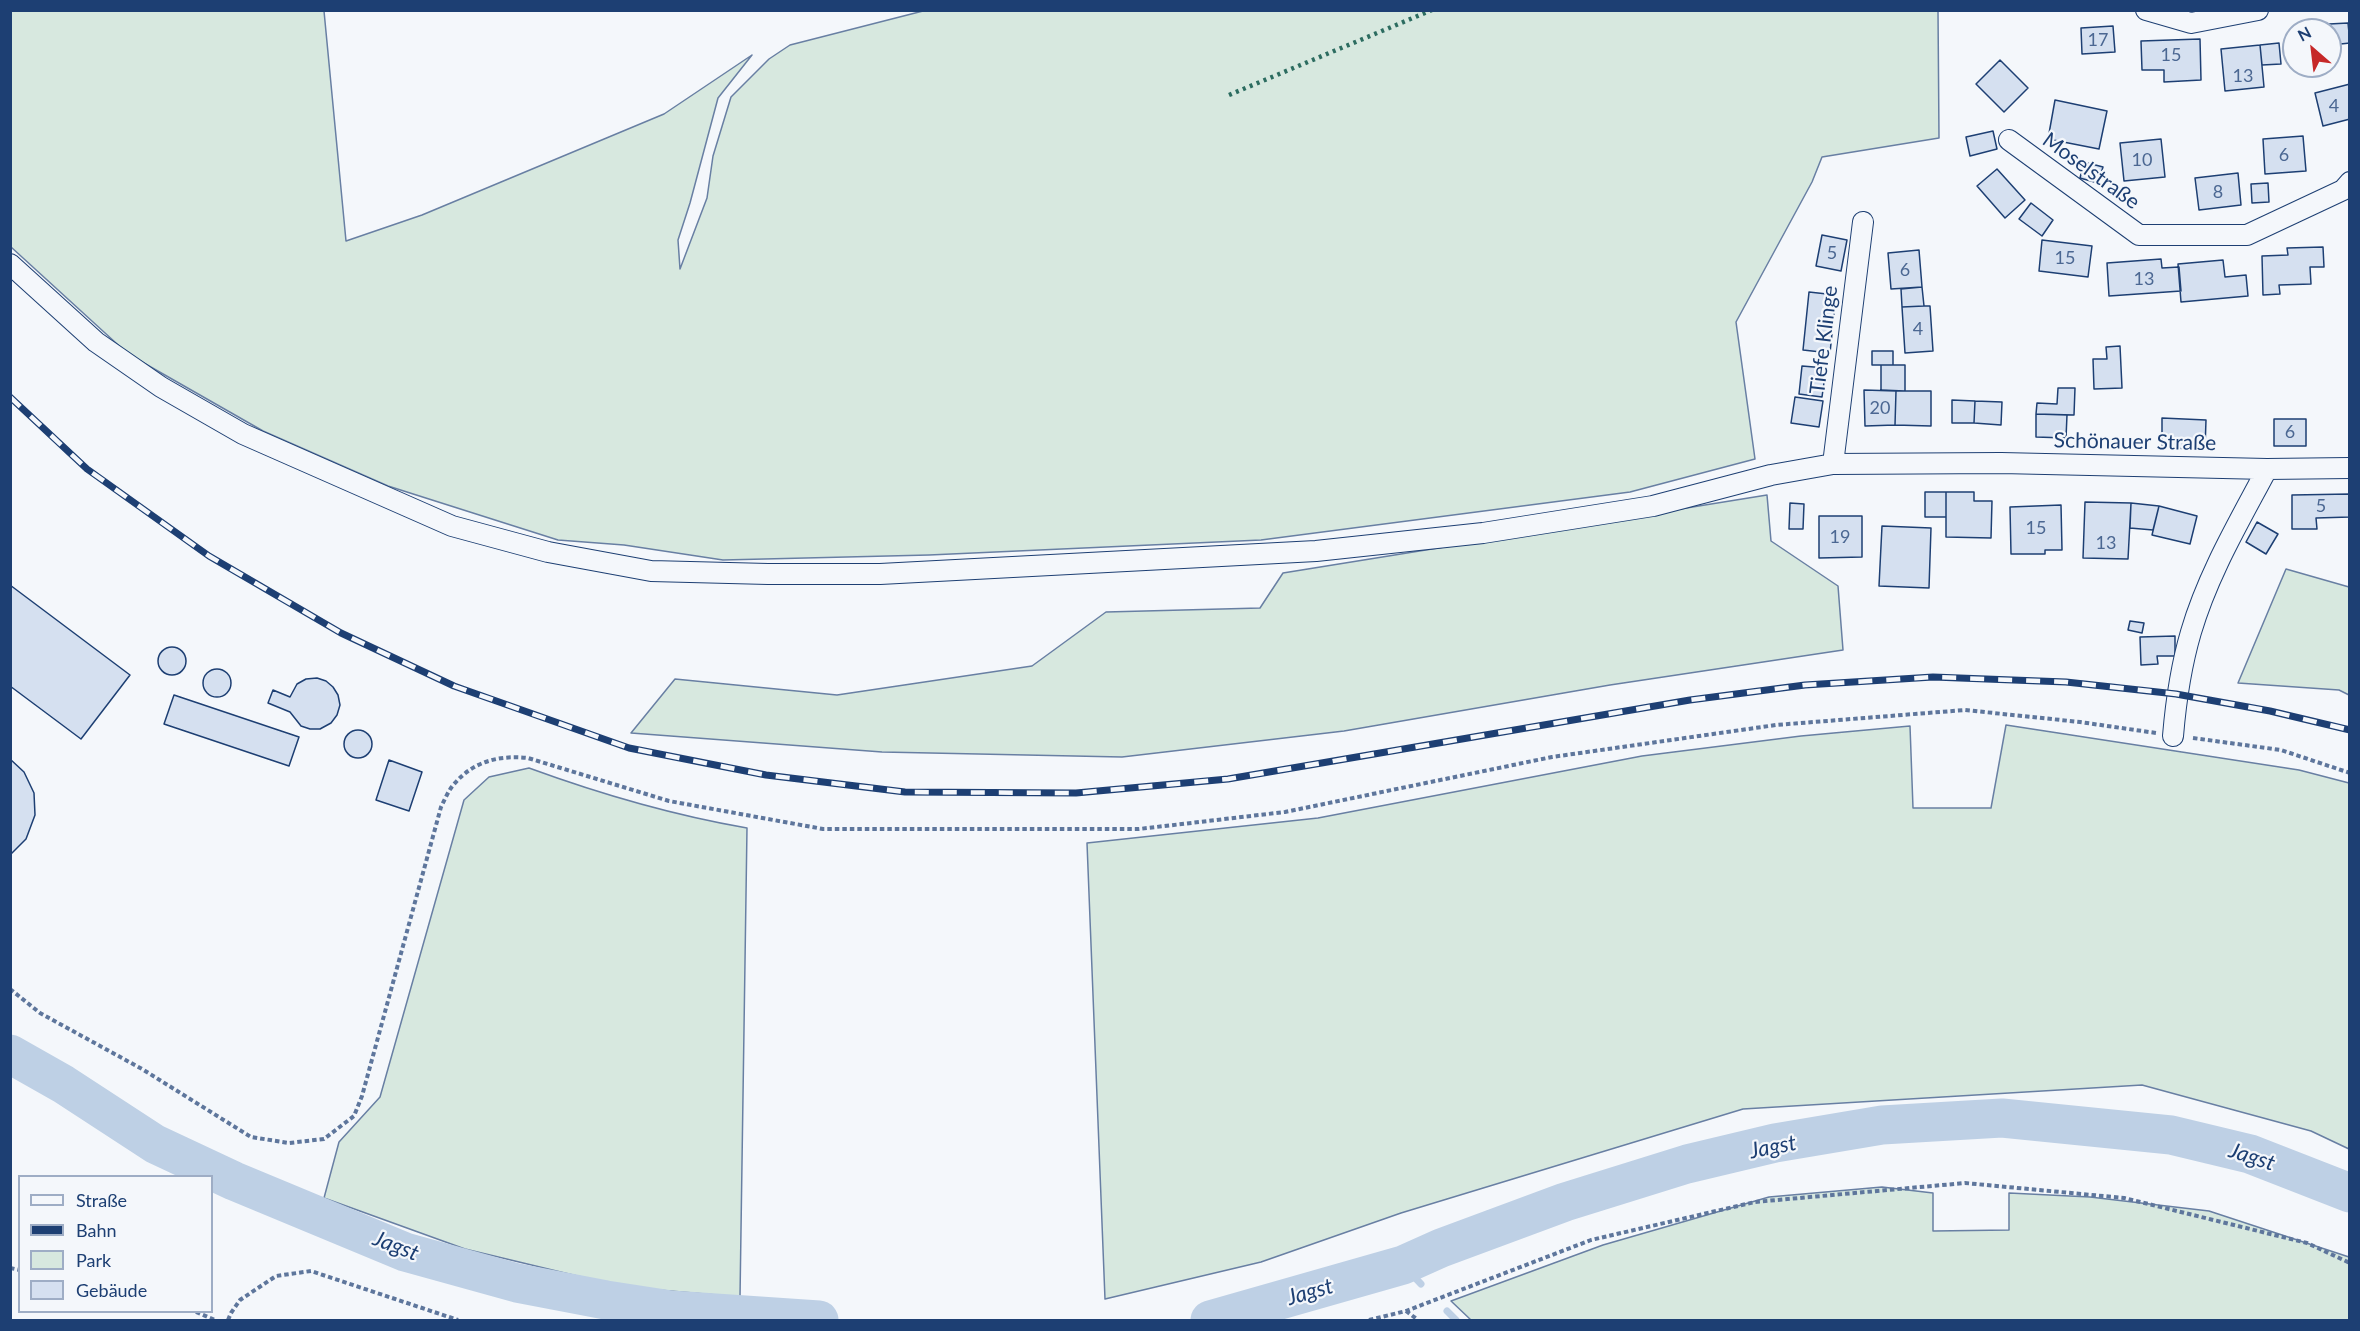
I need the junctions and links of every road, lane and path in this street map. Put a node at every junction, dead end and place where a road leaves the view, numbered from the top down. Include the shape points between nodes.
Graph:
1 (2146, 10) edge
2 (2258, 10) edge
3 (2009, 140) dead end
4 (2349, 182) edge
5 (1863, 222) dead end
6 (10, 264) edge
7 (1833, 464) junction
8 (2349, 468) edge
9 (2267, 469) junction
10 (2173, 735) junction
11 (2349, 773) edge
12 (10, 989) edge
13 (2349, 1263) edge
14 (1406, 1311) junction
15 (200, 1313) edge
16 (215, 1320) edge
17 (228, 1320) edge
18 (458, 1320) edge
19 (1369, 1320) edge
20 (1418, 1320) edge

1 - 2 street via 2191,23
3 - 4 street, Moselstraße via 2139,235 2247,234 2343,190
5 - 7 street, Tiefe Klinge
6 - 7 street, Schönauer Straße via 96,342 161,387 243,434 452,526 548,552 651,571 880,574 1316,551 1483,533 1653,506 1771,475
7 - 9 street, Schönauer Straße
8 - 9 street, Schönauer Straße
9 - 10 street via 2215,569 2191,631 2176,694
10 - 11 path via 2281,750
10 - 12 path via 1965,710 1776,725 1552,757 1285,812 1140,829 823,828 669,801 528,758 506,756 477,764 455,783 441,807 362,1096 354,1116 324,1139 289,1143 251,1137 142,1069 40,1013
13 - 14 path via 2307,1243 2124,1198 1965,1183 1743,1205 1591,1240
14 - 19 path
14 - 20 path
15 - 16 path
17 - 18 path via 240,1300 276,1276 311,1271

